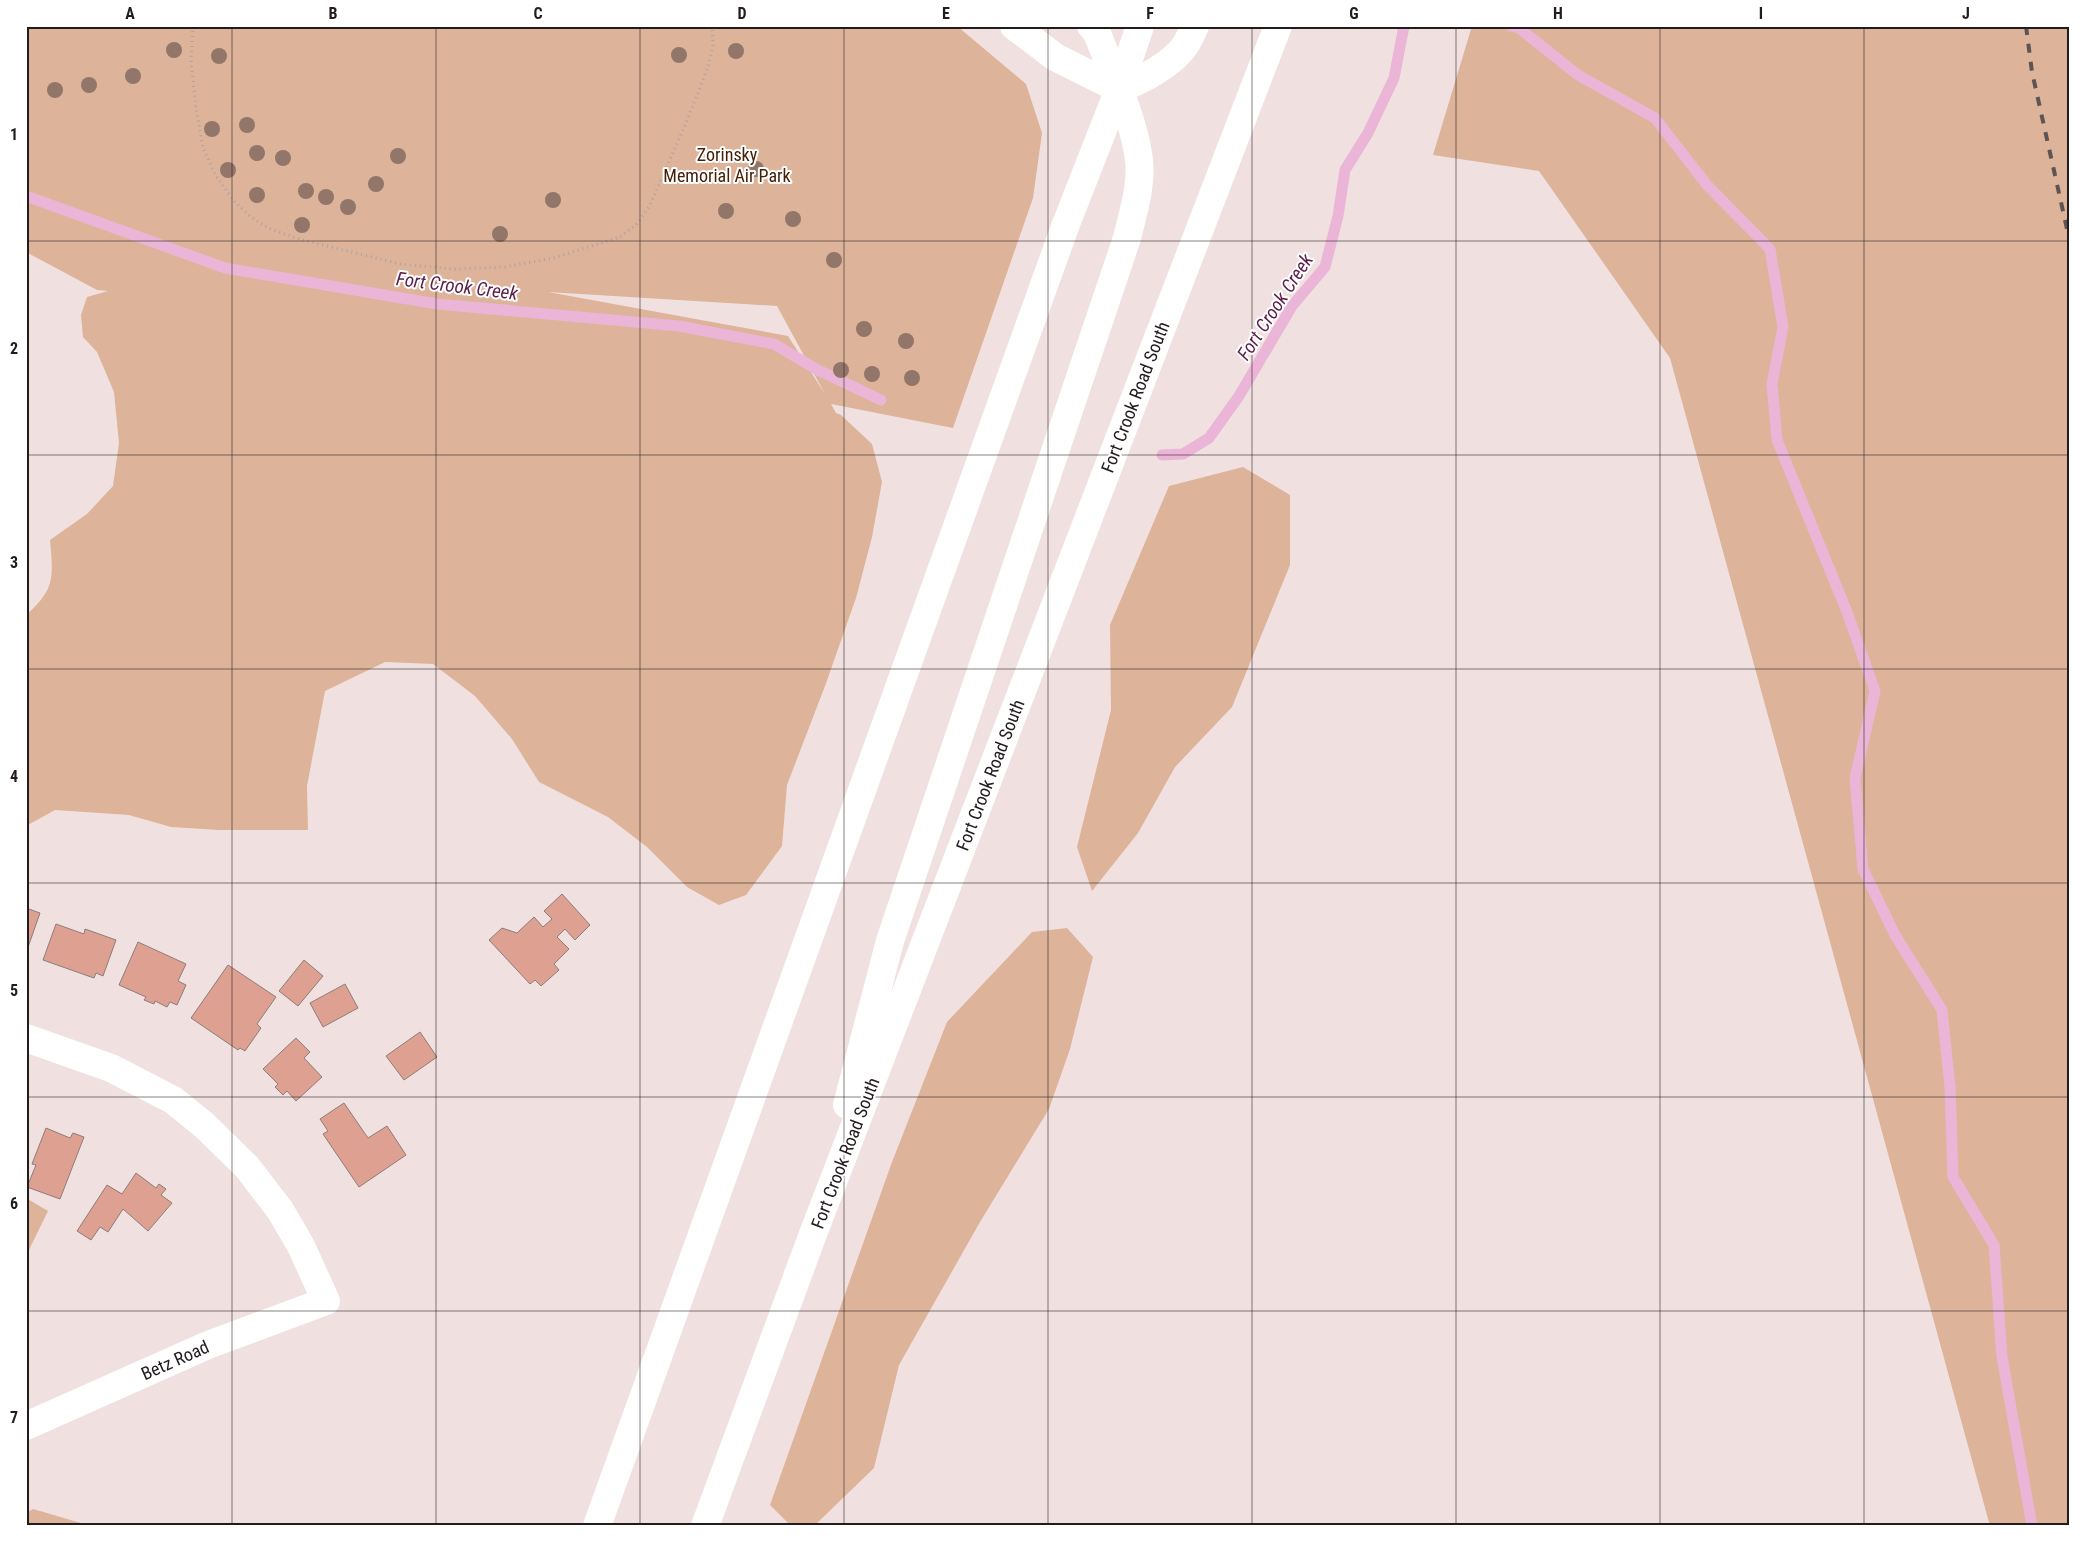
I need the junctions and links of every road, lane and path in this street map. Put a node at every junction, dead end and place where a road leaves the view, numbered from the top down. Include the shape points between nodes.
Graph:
1 (193, 26) edge
2 (712, 26) edge
3 (1014, 26) edge
4 (1091, 26) edge
5 (1140, 26) edge
6 (1195, 26) edge
7 (1278, 26) edge
8 (1119, 88) junction
9 (26, 1038) edge
10 (814, 1234) junction
11 (26, 1426) edge
12 (597, 1526) edge
13 (705, 1526) edge

1 - 2 path via 191,61 203,148 216,176 250,216 268,228 300,239 400,264 454,269 505,268 552,258 620,237 636,225 653,199 708,67 713,46
3 - 8 main road via 1055,57
4 - 8 main road
5 - 8 main road
6 - 8 main road via 1185,46 1164,65 1141,80
7 - 10 main road, Fort Crook Road South
8 - 10 main road via 1131,119 1139,161 1127,238 890,942
8 - 12 main road via 1066,224
9 - 11 main road, Betz Road via 111,1068 173,1100 204,1125 247,1167 280,1210 302,1246 326,1301 208,1345
10 - 13 main road, Fort Crook Road South

